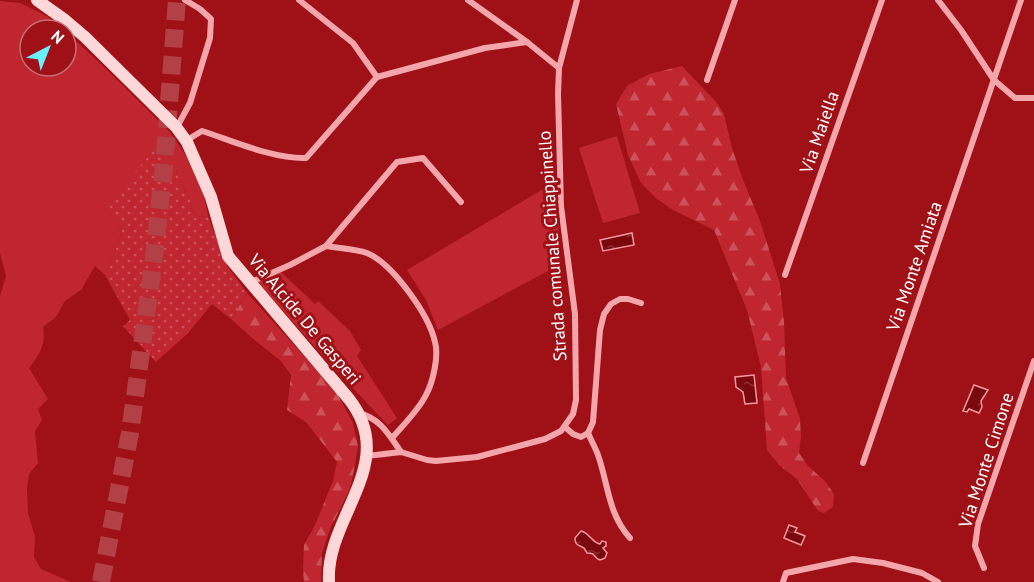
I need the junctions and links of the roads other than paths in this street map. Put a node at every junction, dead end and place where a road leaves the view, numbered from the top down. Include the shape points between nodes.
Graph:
1 (37, 0) edge
2 (185, 0) edge
3 (299, 0) edge
4 (468, 0) edge
5 (577, 0) edge
6 (735, 0) edge
7 (882, 0) edge
8 (938, 0) edge
9 (1021, 0) edge
10 (527, 42) junction
11 (559, 68) junction
12 (377, 77) junction
13 (708, 80) dead end
14 (994, 80) junction
15 (1034, 98) edge
16 (176, 127) junction
17 (187, 142) junction
18 (461, 202) dead end
19 (326, 246) junction
20 (785, 275) dead end
21 (250, 282) junction
22 (641, 303) dead end
23 (1034, 361) edge
24 (359, 413) junction
25 (565, 427) junction
26 (588, 433) junction
27 (392, 438) junction
28 (401, 452) junction
29 (367, 456) junction
30 (863, 463) dead end
31 (630, 538) dead end
32 (984, 568) dead end
33 (329, 582) edge
34 (783, 582) edge
35 (938, 582) edge

1 - 16 street, Via Alcide De Gasperi via 85,37
2 - 16 street via 211,19 210,38 190,103
3 - 12 street via 353,43
4 - 10 street
5 - 11 street, Strada comunale Chiappinello
6 - 13 street
7 - 20 street, Via Maiella
8 - 14 street
9 - 14 street, Via Monte Amiata
10 - 11 street
10 - 12 street via 485,48
11 - 25 street, Strada comunale Chiappinello via 561,206 575,328 576,400
12 - 17 street via 306,158 276,155 202,131
14 - 15 street via 1015,98
14 - 30 street, Via Monte Amiata
16 - 17 street, Via Alcide De Gasperi
17 - 21 street, Via Alcide De Gasperi via 211,197 228,256
18 - 19 street via 423,158 397,162
19 - 21 street
19 - 27 street via 366,253 381,262 405,286 433,333 436,358 427,395
21 - 24 street, Via Alcide De Gasperi
22 - 26 street via 620,299 604,314 593,422
23 - 32 street, Via Monte Cimone via 978,524 975,546
24 - 27 street via 372,417
24 - 29 street, Via Alcide De Gasperi
25 - 26 street via 581,437
25 - 28 street via 539,441 477,457 427,460
26 - 31 street via 598,454 613,511
27 - 28 street
28 - 29 street
29 - 33 street, Via Alcide De Gasperi via 335,547
34 - 35 street via 786,573 853,559 922,573

